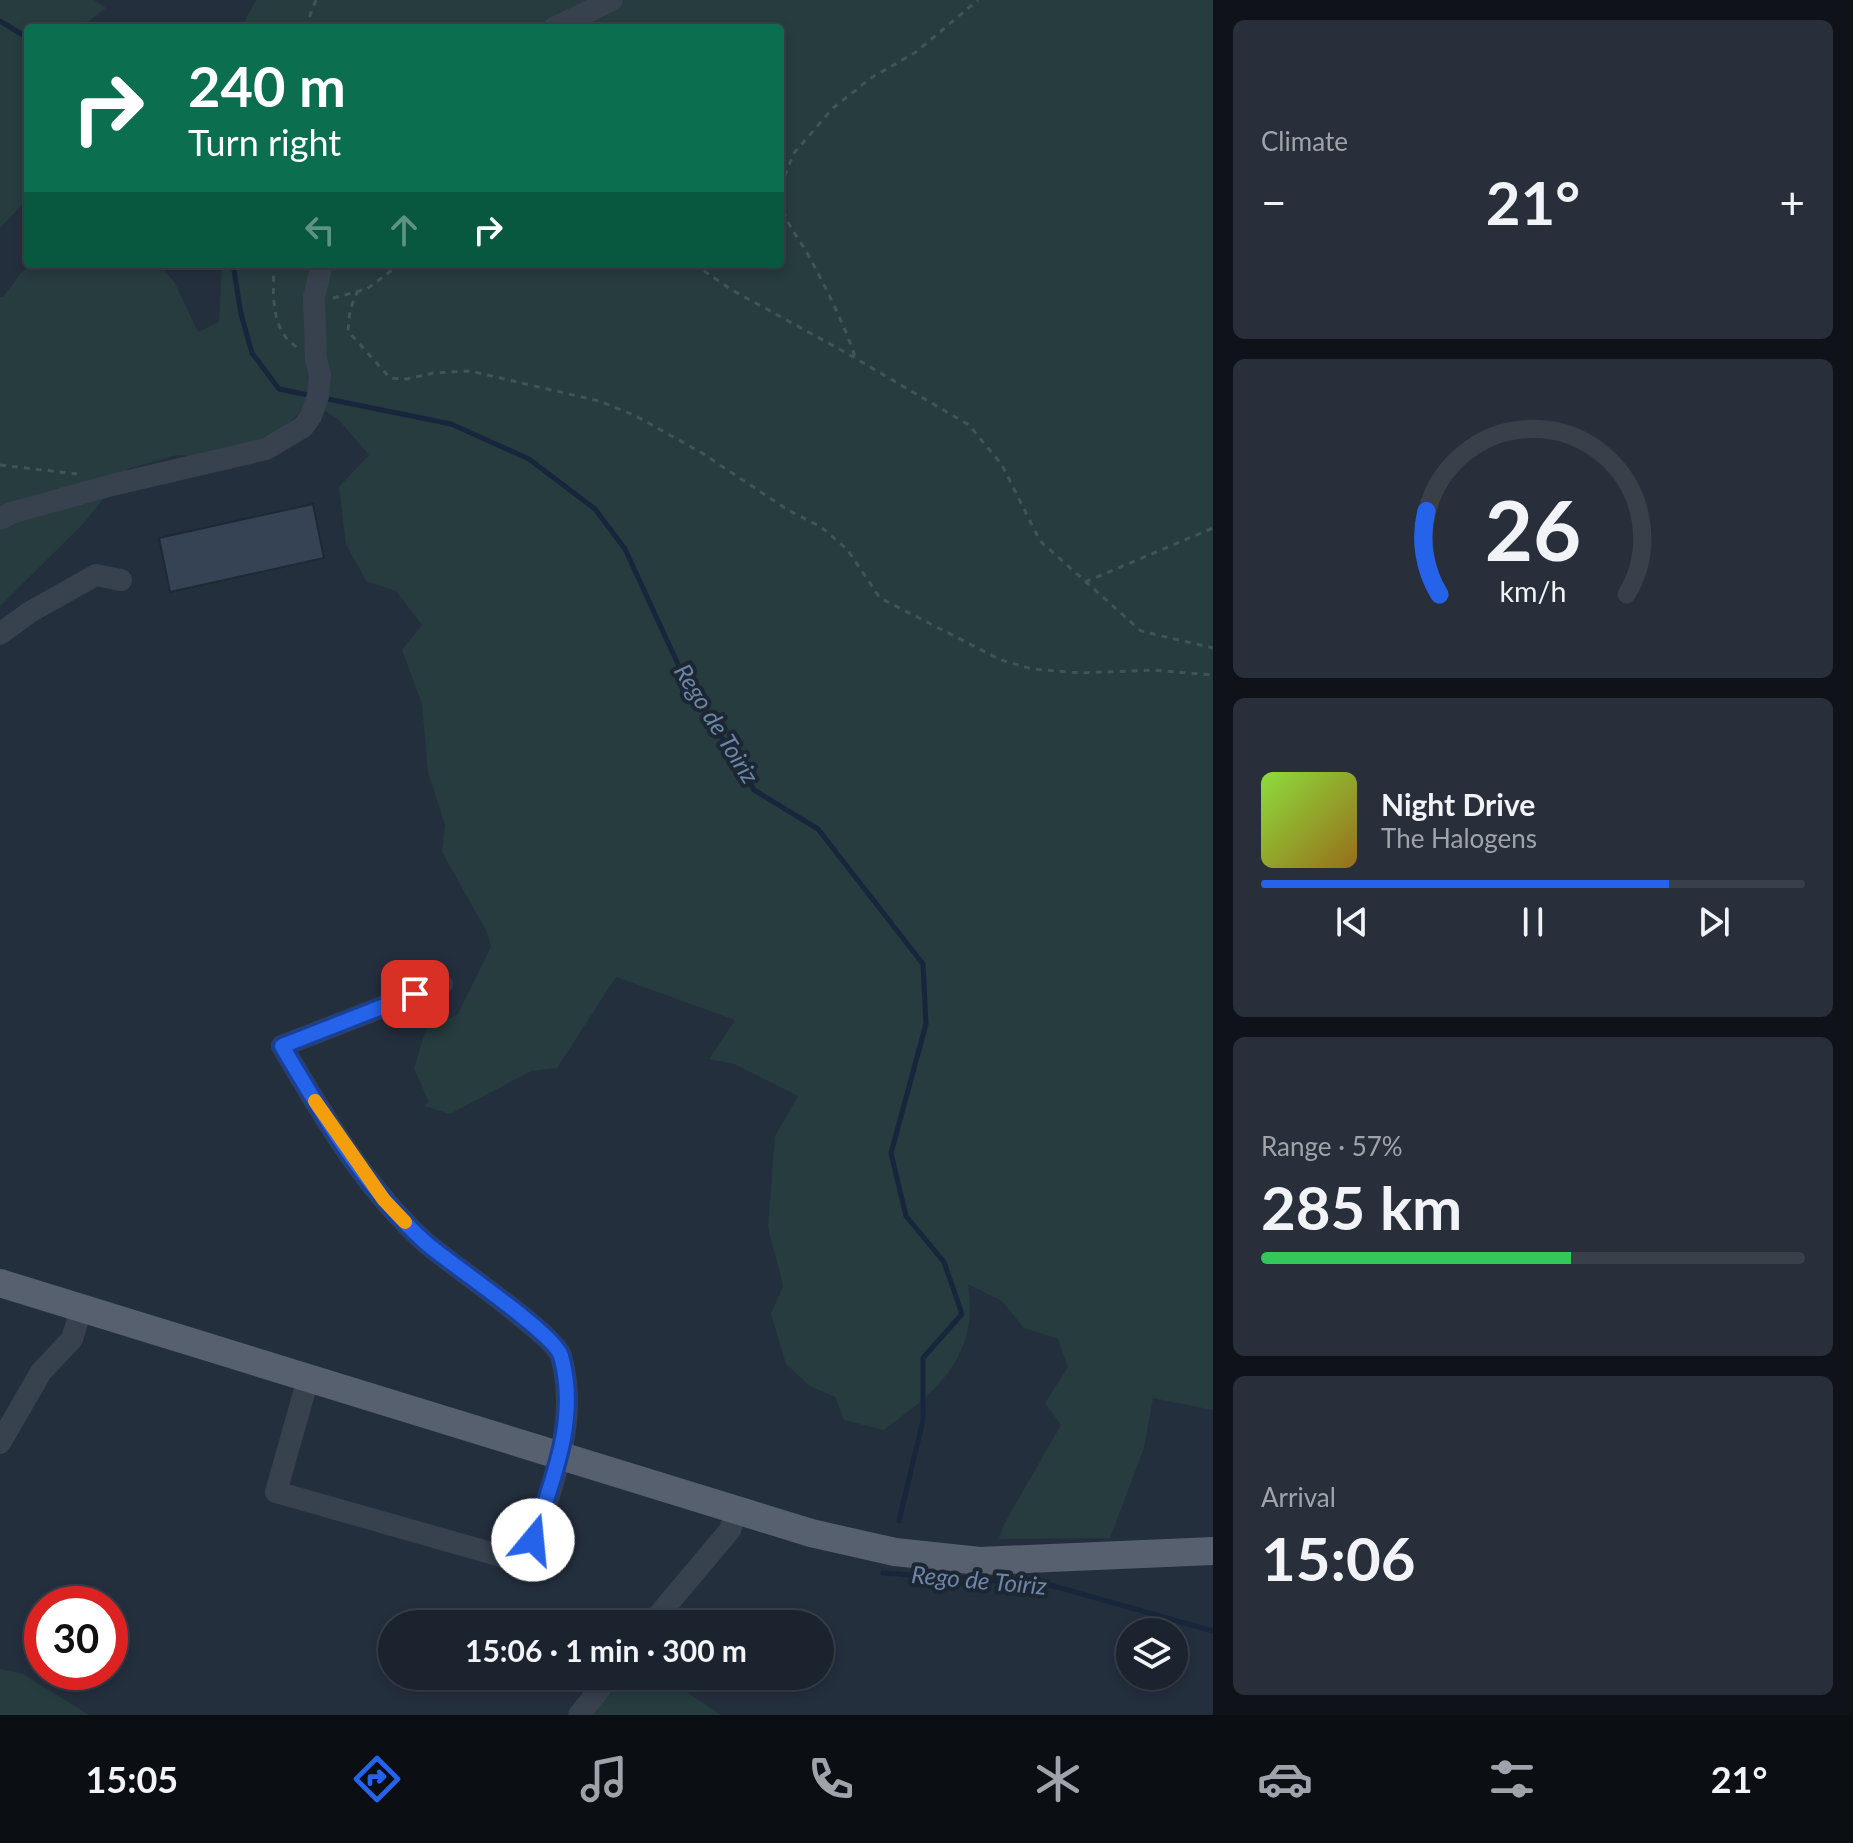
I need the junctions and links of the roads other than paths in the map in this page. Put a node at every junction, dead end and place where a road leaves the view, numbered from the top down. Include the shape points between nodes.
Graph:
1 (612, 0) edge
2 (562, 24) edge
3 (321, 268) edge
4 (0, 519) edge
5 (121, 580) dead end
6 (0, 634) edge
7 (442, 984) dead end
8 (0, 1283) edge
9 (81, 1310) junction
10 (308, 1379) junction
11 (0, 1443) edge
12 (559, 1456) junction
13 (737, 1510) junction
14 (1213, 1551) edge
15 (663, 1610) edge
16 (599, 1690) edge
17 (579, 1715) edge

1 - 2 street
3 - 4 street via 314,297 318,396 297,431 266,449 112,485
5 - 6 street via 96,575
7 - 12 street via 282,1046 326,1120 384,1200 425,1242 542,1332 560,1352 568,1417
8 - 9 main road
9 - 10 main road
9 - 11 street via 72,1339 41,1372
10 - 12 main road
10 - 12 street via 276,1492 526,1563
12 - 13 main road
13 - 14 main road via 895,1552 980,1561
13 - 15 street via 730,1530
16 - 17 street

